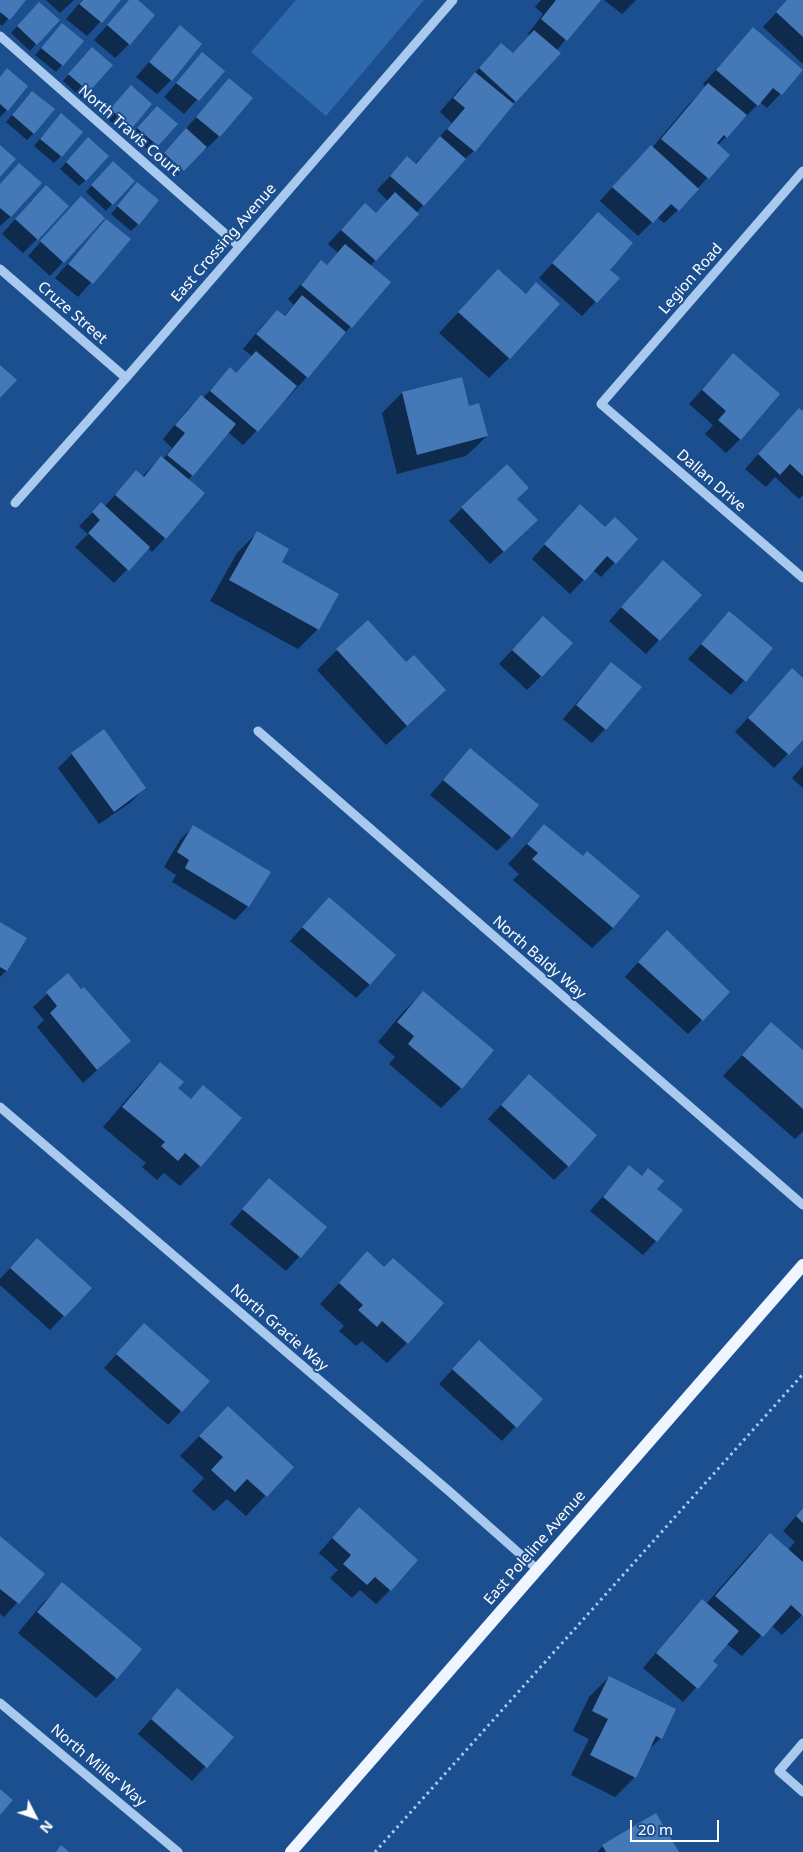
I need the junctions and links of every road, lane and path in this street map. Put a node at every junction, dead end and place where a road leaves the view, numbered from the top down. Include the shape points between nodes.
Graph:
1 (453, 0) edge
2 (0, 36) edge
3 (803, 171) edge
4 (240, 246) junction
5 (0, 269) edge
6 (126, 378) junction
7 (601, 404) joint
8 (15, 504) dead end
9 (803, 578) edge
10 (258, 731) dead end
11 (0, 1107) edge
12 (803, 1205) edge
13 (803, 1265) edge
14 (803, 1374) edge
15 (538, 1570) junction
16 (0, 1702) edge
17 (803, 1743) edge
18 (803, 1792) edge
19 (178, 1852) edge
20 (291, 1852) edge
21 (375, 1852) edge

1 - 4 street, East Crossing Avenue
2 - 4 street, North Travis Court
3 - 7 street, Legion Road
4 - 6 street, East Crossing Avenue
5 - 6 street, Cruze Street
6 - 8 street, East Crossing Avenue
7 - 9 street, Dallan Drive
10 - 12 street, North Baldy Way
11 - 15 street, North Gracie Way
13 - 15 main road, East Poleline Avenue
14 - 21 path
15 - 20 main road, East Poleline Avenue
16 - 19 street, North Miller Way
17 - 18 street via 779,1771

